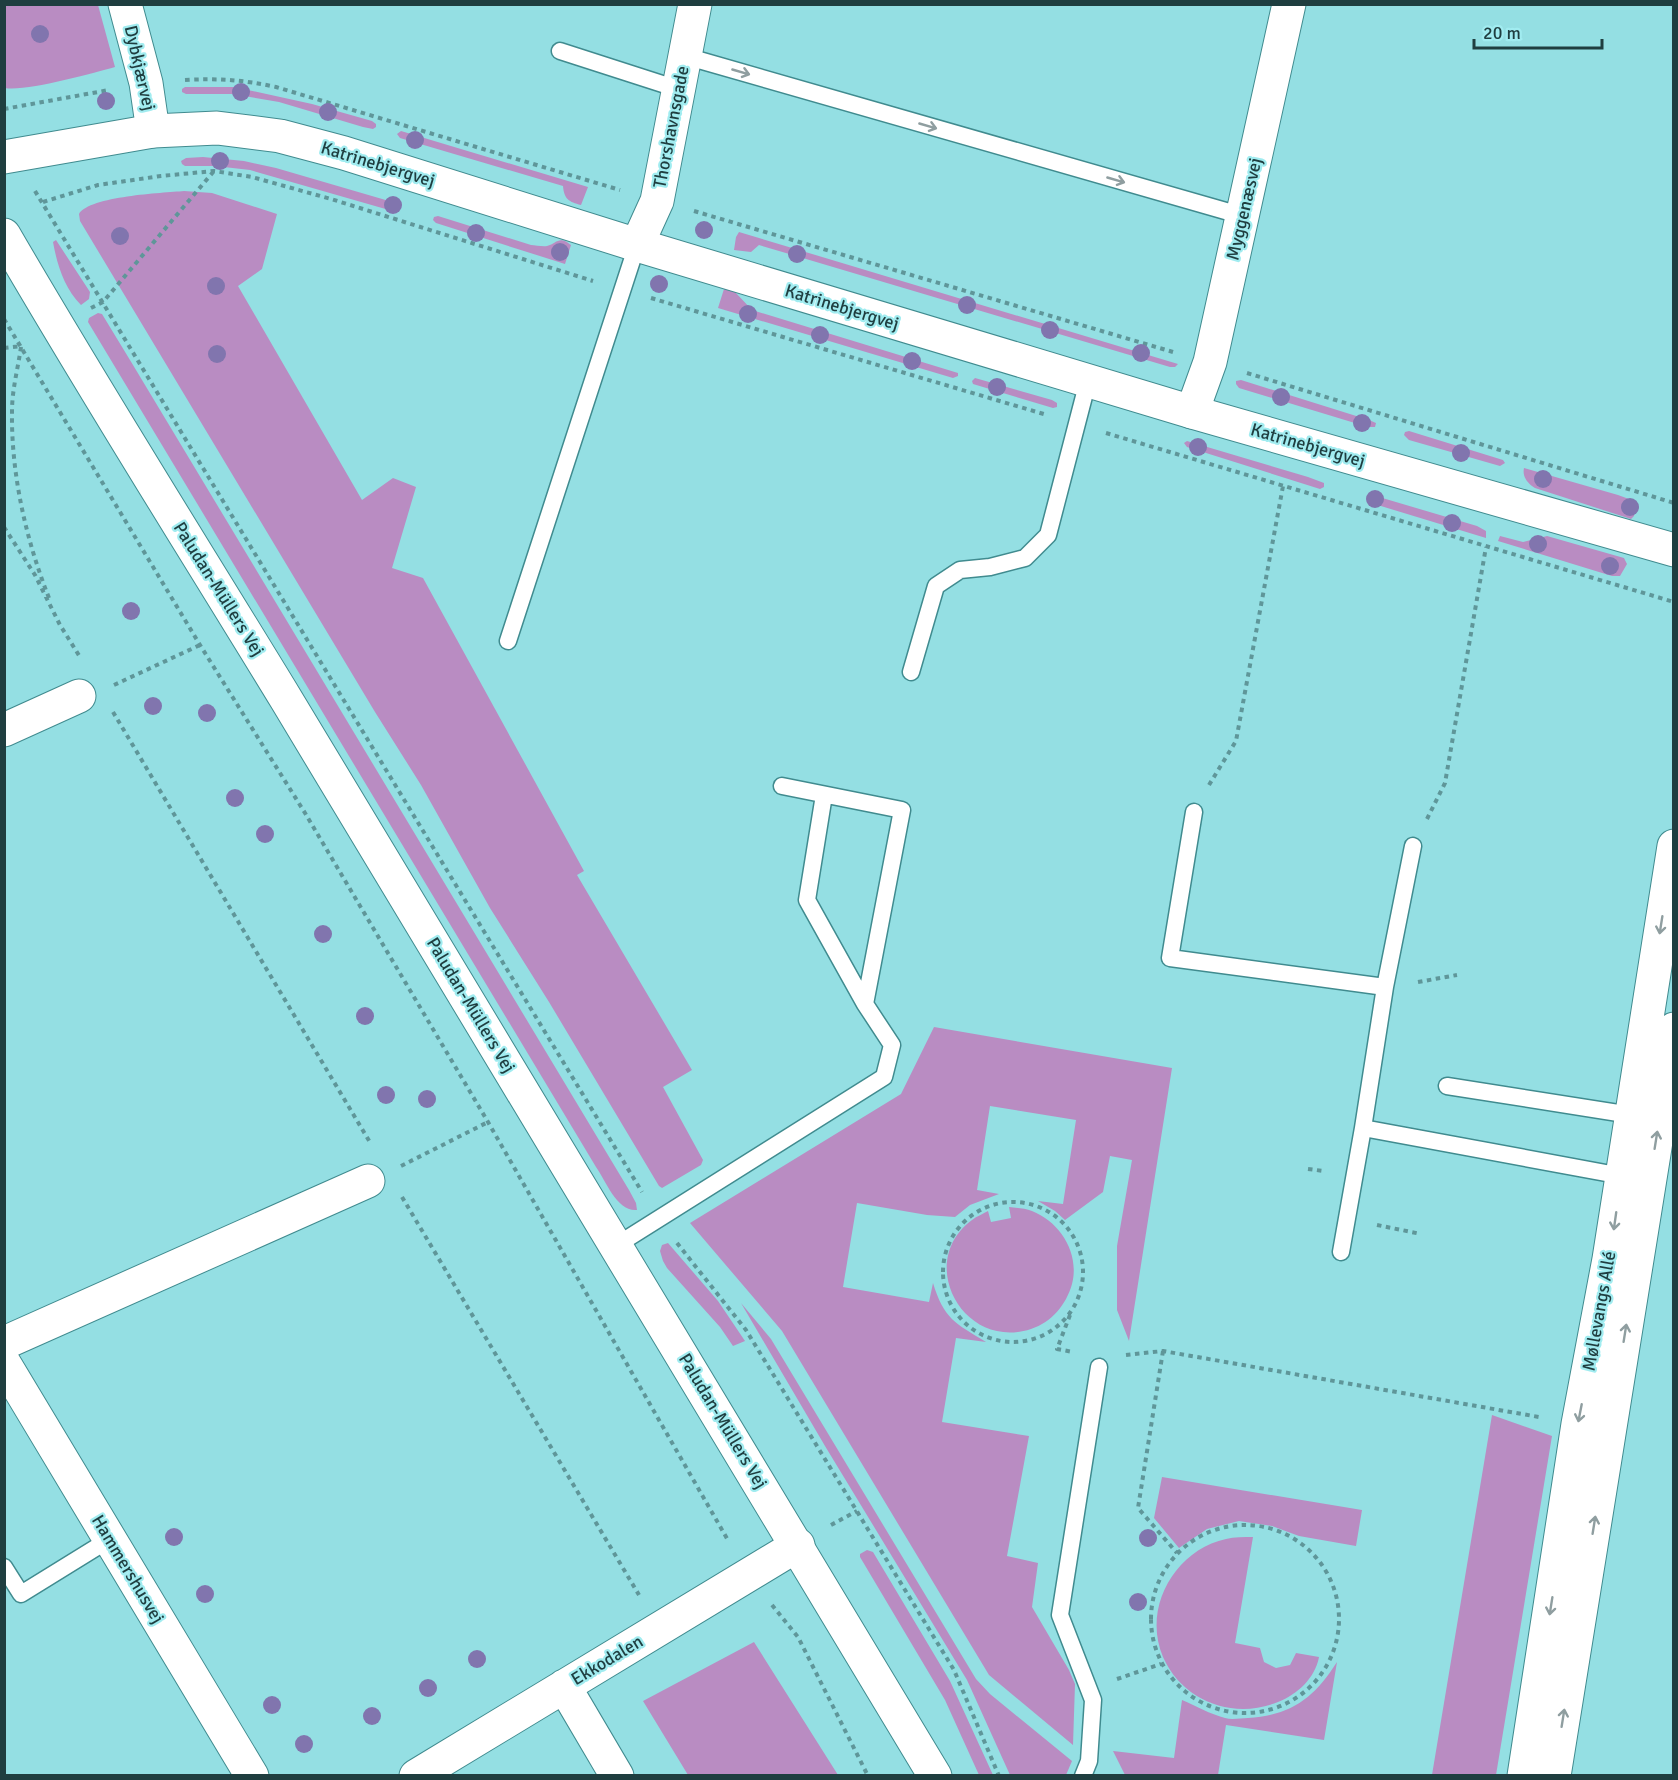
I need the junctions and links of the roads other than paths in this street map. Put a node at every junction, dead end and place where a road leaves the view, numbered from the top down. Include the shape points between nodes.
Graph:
1 (125, 4) edge
2 (695, 4) edge
3 (1289, 4) edge
4 (560, 51) dead end
5 (685, 56) junction
6 (678, 89) junction
7 (153, 131) junction
8 (8, 156) edge
9 (1243, 216) junction
10 (4, 235) edge
11 (637, 245) junction
12 (1088, 381) junction
13 (1192, 412) junction
14 (1674, 550) edge
15 (508, 641) dead end
16 (911, 672) dead end
17 (90, 693) road end
18 (4, 730) edge
19 (782, 786) dead end
20 (824, 795) junction
21 (1194, 812) road end
22 (1413, 846) road end
23 (1674, 846) edge
24 (1385, 987) junction
25 (865, 1004) junction
26 (1674, 1029) edge
27 (1447, 1086) dead end
28 (1631, 1115) junction
29 (1363, 1128) junction
30 (1622, 1176) junction
31 (378, 1177) road end
32 (617, 1245) junction
33 (1341, 1251) dead end
34 (4, 1343) edge
35 (1099, 1362) road end
36 (8, 1376) edge
37 (110, 1539) junction
38 (798, 1545) junction
39 (4, 1567) edge
40 (564, 1686) junction
41 (422, 1774) edge
42 (252, 1776) edge
43 (617, 1776) edge
44 (935, 1776) edge
45 (1083, 1776) edge
46 (1524, 1776) edge
47 (1554, 1776) edge

1 - 7 street, Dybkjærvej via 146,83
2 - 5 street, Thorshavnsgade
3 - 9 street, Myggenæsvej
4 - 6 lane
5 - 6 street, Thorshavnsgade
5 -> 9 lane
6 - 11 street, Thorshavnsgade via 657,201
7 - 8 street, Katrinebjergvej
7 - 11 street, Katrinebjergvej via 217,128 280,136
9 - 13 street, Myggenæsvej via 1209,362
10 - 32 street, Paludan-Müllers Vej
11 - 12 street, Katrinebjergvej
11 - 15 lane
12 - 13 street, Katrinebjergvej
12 - 16 lane via 1048,535 1025,558 960,570 936,586
13 - 14 street, Katrinebjergvej
17 - 18 street
19 - 20 lane
20 - 25 lane via 807,900
20 - 25 lane via 902,810
21 - 24 lane via 1170,958
22 - 24 lane
23 -> 28 street, Møllevangs Allé
24 - 29 lane
25 - 32 lane via 892,1046 884,1077
47 -> 26 street, Møllevangs Allé
27 - 28 lane
28 - 30 street, Møllevangs Allé
29 - 30 lane
29 - 33 lane
30 -> 46 street, Møllevangs Allé via 1578,1424
31 - 34 street
32 - 38 street, Paludan-Müllers Vej
35 - 45 lane via 1060,1615 1093,1700 1089,1761
36 - 37 street, Hammershusvej
37 - 39 lane via 21,1594
37 - 42 street, Hammershusvej
38 - 40 street, Ekkodalen
38 - 44 street, Paludan-Müllers Vej
40 - 41 street, Ekkodalen
40 - 43 street

